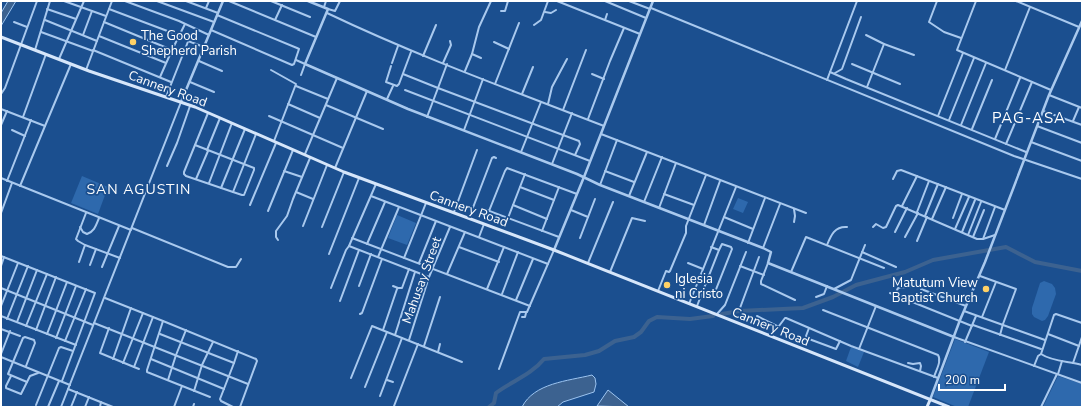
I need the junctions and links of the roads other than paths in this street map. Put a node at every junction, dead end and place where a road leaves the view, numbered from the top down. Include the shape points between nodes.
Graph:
1 (37, 1) edge
2 (50, 1) edge
3 (64, 1) edge
4 (84, 1) edge
5 (112, 1) edge
6 (125, 1) edge
7 (157, 1) edge
8 (186, 1) edge
9 (209, 1) edge
10 (223, 1) edge
11 (229, 1) edge
12 (272, 1) edge
13 (308, 1) edge
14 (326, 1) edge
15 (340, 1) edge
16 (490, 1) edge
17 (508, 1) edge
18 (548, 1) edge
19 (557, 1) edge
20 (605, 1) edge
21 (629, 1) edge
22 (653, 1) edge
23 (857, 1) edge
24 (937, 1) edge
25 (976, 1) edge
26 (1016, 1) edge
27 (1029, 1) edge
28 (194, 2) edge
29 (282, 5) junction
30 (1027, 6) junction
31 (81, 7) junction
32 (324, 7) junction
33 (1030, 7) junction
34 (206, 8) junction
35 (650, 8) junction
36 (109, 9) junction
37 (328, 9) junction
38 (47, 10) junction
39 (556, 10) dead end
40 (92, 11) junction
41 (501, 11) dead end
42 (544, 12) junction
43 (326, 13) junction
44 (218, 14) junction
45 (608, 14) dead end
46 (106, 16) junction
47 (310, 17) dead end
48 (861, 17) dead end
49 (647, 18) junction
50 (76, 19) junction
51 (45, 20) junction
52 (275, 20) junction
53 (605, 20) junction
54 (1082, 21) edge
55 (14, 22) dead end
56 (104, 22) junction
57 (215, 22) junction
58 (520, 23) dead end
59 (185, 24) junction
60 (436, 25) dead end
61 (534, 25) dead end
62 (27, 27) junction
63 (1079, 27) junction
64 (624, 28) junction
65 (71, 30) junction
66 (212, 30) junction
67 (41, 32) junction
68 (191, 34) dead end
69 (640, 34) junction
70 (83, 35) junction
71 (178, 35) junction
72 (209, 35) junction
73 (866, 35) dead end
74 (1, 36) edge
75 (99, 36) junction
76 (316, 38) junction
77 (961, 38) junction
78 (97, 40) junction
79 (66, 41) junction
80 (188, 41) junction
81 (450, 41) dead end
82 (494, 42) dead end
83 (21, 44) junction
84 (884, 44) junction
85 (398, 46) junction
86 (204, 47) junction
87 (509, 49) junction
88 (35, 50) junction
89 (93, 50) junction
90 (172, 50) junction
91 (586, 50) dead end
92 (411, 52) junction
93 (963, 53) junction
94 (46, 54) junction
95 (472, 54) junction
96 (914, 55) dead end
97 (423, 56) junction
98 (481, 58) dead end
99 (974, 58) junction
100 (59, 59) junction
101 (567, 59) dead end
102 (296, 60) junction
103 (199, 61) junction
104 (392, 62) dead end
105 (443, 63) junction
106 (986, 63) junction
107 (71, 64) junction
108 (166, 64) junction
109 (305, 64) junction
110 (447, 64) junction
111 (852, 64) dead end
112 (391, 66) dead end
113 (533, 67) dead end
114 (86, 70) junction
115 (271, 70) dead end
116 (1004, 70) junction
117 (222, 71) dead end
118 (465, 71) junction
119 (830, 72) junction
120 (872, 73) junction
121 (403, 74) junction
122 (592, 74) dead end
123 (835, 74) junction
124 (300, 75) dead end
125 (160, 77) junction
126 (337, 78) junction
127 (1020, 78) junction
128 (483, 79) junction
129 (604, 79) junction
130 (827, 80) junction
131 (992, 80) dead end
132 (172, 82) junction
133 (190, 82) junction
134 (1032, 82) junction
135 (495, 84) junction
136 (900, 84) dead end
137 (393, 85) junction
138 (296, 86) junction
139 (867, 87) junction
140 (438, 88) junction
141 (405, 90) dead end
142 (1051, 90) junction
143 (367, 91) junction
144 (214, 92) dead end
145 (1, 94) edge
146 (522, 94) junction
147 (1049, 95) junction
148 (166, 97) junction
149 (328, 99) junction
150 (387, 99) junction
151 (433, 101) junction
152 (181, 102) junction
153 (476, 102) junction
154 (542, 102) junction
155 (288, 104) junction
156 (548, 104) junction
157 (326, 105) junction
158 (190, 106) junction
159 (1081, 107) edge
160 (1, 109) edge
161 (563, 110) junction
162 (7, 111) junction
163 (1043, 111) junction
164 (208, 113) junction
165 (572, 113) junction
166 (470, 115) junction
167 (269, 116) dead end
168 (938, 116) junction
169 (23, 117) junction
170 (427, 117) junction
171 (220, 118) junction
172 (320, 118) junction
173 (356, 118) junction
174 (31, 120) junction
175 (588, 120) junction
176 (949, 120) junction
177 (281, 121) junction
178 (1073, 121) junction
179 (532, 123) junction
180 (232, 124) junction
181 (1, 125) edge
182 (961, 125) junction
183 (1082, 125) edge
184 (46, 126) junction
185 (604, 126) junction
186 (1037, 126) junction
187 (245, 129) junction
188 (382, 129) dead end
189 (12, 130) dead end
190 (464, 130) junction
191 (971, 130) junction
192 (256, 134) junction
193 (601, 134) junction
194 (313, 135) junction
195 (25, 136) junction
196 (564, 136) junction
197 (527, 137) junction
198 (995, 139) junction
199 (617, 140) junction
200 (275, 142) junction
201 (1030, 142) junction
202 (1082, 143) edge
203 (1006, 144) junction
204 (195, 145) junction
205 (343, 148) junction
206 (293, 150) junction
207 (477, 150) dead end
208 (559, 150) junction
209 (208, 151) junction
210 (521, 152) junction
211 (647, 152) junction
212 (1026, 152) junction
213 (304, 155) junction
214 (575, 155) junction
215 (220, 156) junction
216 (662, 157) junction
217 (310, 158) junction
218 (496, 158) dead end
219 (1023, 159) junction
220 (232, 160) junction
221 (590, 161) junction
222 (1082, 161) edge
223 (676, 163) junction
224 (552, 164) junction
225 (244, 165) junction
226 (327, 165) junction
227 (167, 166) dead end
228 (335, 168) junction
229 (284, 171) junction
230 (605, 171) junction
231 (344, 172) junction
232 (525, 174) junction
233 (706, 175) junction
234 (917, 176) junction
235 (302, 177) junction
236 (584, 177) junction
237 (1, 178) edge
238 (360, 178) junction
239 (196, 179) junction
240 (893, 179) dead end
241 (1082, 179) edge
242 (7, 180) junction
243 (720, 180) junction
244 (929, 181) junction
245 (634, 182) junction
246 (12, 183) junction
247 (209, 183) junction
248 (376, 184) junction
249 (938, 184) junction
250 (600, 185) junction
251 (20, 186) junction
252 (520, 187) junction
253 (559, 187) junction
254 (736, 187) junction
255 (946, 187) junction
256 (220, 188) junction
257 (233, 192) junction
258 (296, 192) junction
259 (577, 194) junction
260 (664, 194) junction
261 (962, 194) junction
262 (371, 196) junction
263 (629, 196) junction
264 (969, 197) junction
265 (765, 198) junction
266 (313, 199) junction
267 (595, 199) dead end
268 (554, 200) junction
269 (975, 200) junction
270 (385, 202) junction
271 (426, 202) junction
272 (613, 202) dead end
273 (644, 202) junction
274 (981, 202) junction
275 (780, 204) junction
276 (250, 205) dead end
277 (513, 205) junction
278 (694, 205) junction
279 (902, 206) junction
280 (995, 207) junction
281 (399, 208) junction
282 (659, 208) junction
283 (907, 208) junction
284 (484, 209) dead end
285 (794, 209) junction
286 (571, 210) junction
287 (984, 210) dead end
288 (1005, 210) junction
289 (268, 211) dead end
290 (490, 211) junction
291 (454, 212) junction
292 (917, 212) junction
293 (1, 213) edge
294 (86, 213) junction
295 (806, 213) dead end
296 (422, 215) junction
297 (926, 216) junction
298 (588, 217) junction
299 (724, 217) junction
300 (99, 218) junction
301 (469, 218) junction
302 (508, 218) junction
303 (953, 218) dead end
304 (547, 219) junction
305 (688, 219) junction
306 (932, 219) junction
307 (436, 221) junction
308 (645, 221) dead end
309 (794, 222) dead end
310 (484, 224) junction
311 (704, 225) junction
312 (119, 226) junction
313 (304, 226) dead end
314 (450, 226) junction
315 (80, 227) junction
316 (322, 227) dead end
317 (847, 227) dead end
318 (873, 227) dead end
319 (131, 229) junction
320 (753, 229) junction
321 (955, 229) junction
322 (542, 231) junction
323 (718, 231) junction
324 (465, 232) junction
325 (895, 232) dead end
326 (962, 232) junction
327 (968, 235) junction
328 (995, 235) junction
329 (479, 237) junction
330 (905, 237) dead end
331 (973, 237) junction
332 (352, 238) junction
333 (559, 238) junction
334 (580, 238) dead end
335 (983, 239) junction
336 (278, 240) dead end
337 (917, 241) dead end
338 (748, 242) junction
339 (367, 244) junction
340 (85, 245) junction
341 (827, 245) junction
342 (865, 245) dead end
343 (349, 246) junction
344 (458, 247) junction
345 (504, 247) junction
346 (711, 247) junction
347 (763, 248) junction
348 (96, 249) junction
349 (382, 249) junction
350 (359, 250) junction
351 (554, 250) junction
352 (718, 250) junction
353 (518, 252) junction
354 (746, 252) dead end
355 (862, 252) junction
356 (108, 253) junction
357 (329, 254) dead end
358 (370, 254) junction
359 (1, 256) edge
360 (4, 257) junction
361 (759, 257) dead end
362 (120, 258) junction
363 (380, 258) junction
364 (404, 258) junction
365 (533, 258) junction
366 (860, 258) junction
367 (241, 259) dead end
368 (78, 262) dead end
369 (499, 262) junction
370 (18, 263) junction
371 (419, 263) junction
372 (588, 263) junction
373 (688, 263) dead end
374 (768, 263) junction
375 (548, 264) junction
376 (90, 265) dead end
377 (1, 266) edge
378 (28, 266) junction
379 (740, 266) junction
380 (102, 267) dead end
381 (896, 267) dead end
382 (432, 268) junction
383 (884, 268) dead end
384 (409, 269) junction
385 (703, 269) junction
386 (37, 270) junction
387 (754, 271) junction
388 (415, 272) junction
389 (610, 272) junction
390 (791, 272) junction
391 (47, 274) junction
392 (447, 274) junction
393 (764, 275) junction
394 (980, 276) junction
395 (429, 277) junction
396 (56, 278) junction
397 (67, 282) junction
398 (996, 282) junction
399 (76, 286) junction
400 (359, 286) dead end
401 (393, 286) dead end
402 (828, 286) junction
403 (914, 286) dead end
404 (1, 288) edge
405 (331, 288) dead end
406 (398, 288) junction
407 (86, 289) junction
408 (487, 289) junction
409 (834, 289) junction
410 (922, 289) dead end
411 (7, 290) junction
412 (658, 291) junction
413 (890, 293) dead end
414 (17, 294) junction
415 (502, 294) junction
416 (895, 295) junction
417 (26, 297) junction
418 (440, 297) dead end
419 (713, 297) dead end
420 (816, 297) dead end
421 (105, 298) junction
422 (516, 300) junction
423 (795, 300) dead end
424 (36, 301) junction
425 (340, 301) dead end
426 (689, 304) junction
427 (1, 305) edge
428 (45, 305) junction
429 (530, 306) junction
430 (876, 306) junction
431 (966, 306) junction
432 (697, 307) junction
433 (131, 308) junction
434 (740, 308) dead end
435 (56, 310) junction
436 (823, 310) dead end
437 (964, 311) junction
438 (143, 313) junction
439 (526, 313) junction
440 (66, 314) junction
441 (360, 314) dead end
442 (717, 314) junction
443 (1, 316) edge
444 (757, 316) dead end
445 (976, 316) junction
446 (75, 317) junction
447 (153, 317) junction
448 (522, 317) dead end
449 (982, 318) junction
450 (7, 319) junction
451 (960, 320) junction
452 (84, 321) junction
453 (164, 321) junction
454 (17, 322) junction
455 (1082, 323) edge
456 (94, 324) junction
457 (1003, 324) junction
458 (972, 325) junction
459 (26, 326) junction
460 (109, 328) junction
461 (809, 328) junction
462 (868, 328) junction
463 (1, 329) edge
464 (36, 330) junction
465 (186, 330) junction
466 (383, 330) junction
467 (10, 331) junction
468 (387, 332) junction
469 (47, 334) junction
470 (123, 334) junction
471 (160, 334) junction
472 (1047, 334) junction
473 (395, 335) junction
474 (1000, 335) junction
475 (20, 336) dead end
476 (954, 337) junction
477 (1082, 337) edge
478 (56, 338) junction
479 (133, 338) junction
480 (402, 338) junction
481 (408, 340) junction
482 (1045, 340) junction
483 (65, 341) junction
484 (213, 341) junction
485 (840, 341) junction
486 (144, 342) junction
487 (181, 342) junction
488 (965, 342) junction
489 (418, 344) junction
490 (440, 344) dead end
491 (76, 345) junction
492 (424, 346) junction
493 (1078, 346) junction
494 (155, 347) junction
495 (1082, 348) edge
496 (859, 349) junction
497 (1042, 349) junction
498 (74, 351) junction
499 (238, 351) junction
500 (438, 352) junction
501 (208, 353) junction
502 (1041, 354) junction
503 (176, 355) junction
504 (1, 356) edge
505 (150, 358) junction
506 (113, 359) junction
507 (13, 362) junction
508 (462, 362) dead end
509 (1062, 362) junction
510 (123, 363) junction
511 (234, 363) junction
512 (908, 363) dead end
513 (1073, 363) junction
514 (202, 365) junction
515 (1082, 365) edge
516 (26, 366) junction
517 (1034, 366) junction
518 (134, 367) junction
519 (172, 368) junction
520 (139, 369) dead end
521 (499, 369) dead end
522 (920, 371) junction
523 (39, 372) junction
524 (1058, 374) junction
525 (11, 376) junction
526 (48, 376) junction
527 (229, 376) junction
528 (934, 377) junction
529 (198, 378) junction
530 (351, 378) dead end
531 (938, 378) junction
532 (58, 380) junction
533 (168, 380) junction
534 (386, 380) junction
535 (62, 381) junction
536 (27, 382) junction
537 (393, 382) dead end
538 (1082, 383) edge
539 (248, 384) junction
540 (70, 385) junction
541 (182, 386) junction
542 (365, 387) dead end
543 (68, 389) junction
544 (224, 389) junction
545 (194, 391) junction
546 (77, 392) junction
547 (380, 396) dead end
548 (90, 397) junction
549 (210, 397) dead end
550 (930, 400) junction
551 (101, 402) junction
552 (36, 405) dead end
553 (227, 406) edge
554 (394, 406) edge
555 (48, 407) edge
556 (61, 407) edge
557 (71, 407) edge
558 (85, 407) edge
559 (100, 407) edge
560 (113, 407) edge
561 (174, 407) edge
562 (233, 407) edge
563 (240, 407) edge
564 (927, 407) edge
565 (948, 407) edge
566 (1041, 407) edge

1 - 62 street
2 - 38 street
3 - 31 street
4 - 31 street
5 - 36 street
6 - 59 street
7 - 57 street
8 - 28 street
9 - 34 street
10 - 44 street
11 - 52 street
12 - 29 street
13 - 32 street
14 - 32 street
15 - 37 street via 335,11
16 - 95 street via 479,26
17 - 41 street via 505,11
18 - 42 street
19 - 53 street
20 - 49 street
21 - 35 street
22 - 35 street
23 - 119 street
24 - 77 street via 928,22 944,32
25 - 77 street
26 - 30 street
27 - 30 street
28 - 34 street
29 - 47 street
29 - 52 street
30 - 33 street
31 - 40 street
31 - 50 street
32 - 37 street
33 - 63 street
33 - 116 street
34 - 44 street
35 - 49 street
35 - 130 street
36 - 46 street
36 - 71 street
37 - 43 street
38 - 50 street
38 - 51 street
39 - 42 street via 552,13
40 - 46 street
40 - 70 street
42 - 61 street via 541,20
43 - 76 street
43 - 85 street
44 - 57 street
44 - 102 street via 297,48 300,51
45 - 53 street
46 - 56 street
48 - 123 street via 842,69
49 - 69 street
50 - 65 street
51 - 65 street
51 - 67 street
52 - 76 street
53 - 64 street
54 - 63 street
55 - 62 street
56 - 75 street
56 - 90 street
57 - 66 street
58 - 87 street
59 - 71 street
59 - 72 street
60 - 97 street
62 - 83 street
63 - 142 street
64 - 69 street
64 - 129 street
65 - 70 street
65 - 79 street
66 - 72 street
66 - 102 street via 292,65
67 - 79 street
67 - 88 street
68 - 80 street
69 - 185 street
70 - 78 street
71 - 90 street
72 - 86 street
73 - 84 street
74 - 83 main road, Cannery Road
75 - 78 street
75 - 108 street
76 - 109 street
77 - 93 street via 956,50
78 - 89 street
79 - 89 street
79 - 100 street
80 - 86 street
80 - 132 street
81 - 105 street via 451,45
82 - 87 street
83 - 88 main road, Cannery Road
83 - 145 street
84 - 96 street
84 - 120 street
85 - 92 street
85 - 104 street
86 - 103 street
87 - 135 street
88 - 94 main road, Cannery Road
89 - 114 street
89 - 125 street
90 - 108 street
91 - 161 street
92 - 97 street
92 - 121 street
93 - 99 street
93 - 168 street
94 - 100 main road, Cannery Road
94 - 169 street
95 - 98 street
95 - 118 street
97 - 105 street
99 - 106 street
99 - 176 street
100 - 107 main road, Cannery Road
101 - 156 street via 552,87
102 - 109 street
103 - 117 street
103 - 133 street
105 - 110 street
106 - 116 street
106 - 182 street
107 - 114 main road, Cannery Road
107 - 184 street
108 - 125 street
109 - 124 street
109 - 126 street
110 - 118 street
110 - 140 street
111 - 120 street
112 - 137 street via 386,80
113 - 146 street
114 - 148 main road, Cannery Road
115 - 138 street via 296,82
116 - 127 street
118 - 128 street
119 - 123 street
119 - 130 street
120 - 136 street
120 - 139 street
121 - 137 street via 399,84
121 - 140 street
122 - 129 street
123 - 139 street
125 - 132 street
126 - 143 street
126 - 149 street
127 - 134 street
127 - 198 street
128 - 135 street
128 - 153 street
129 - 175 street
130 - 219 street
131 - 191 street
132 - 148 street
133 - 144 street
133 - 152 street
134 - 142 street
134 - 203 street
135 - 146 street
137 - 150 street
138 - 149 street
138 - 155 street
139 - 168 street
140 - 151 street
140 - 153 street
141 - 151 street
142 - 147 street
143 - 150 street
143 - 173 street
146 - 154 street
147 - 159 street
147 - 163 street
148 - 152 main road, Cannery Road
149 - 157 street
150 - 170 street
151 - 166 street
151 - 170 street
152 - 158 main road, Cannery Road
152 - 319 street
153 - 166 street
153 - 179 street
154 - 156 street
154 - 179 street
155 - 172 street
155 - 177 street
156 - 161 street
157 - 172 street
157 - 173 street
158 - 164 main road, Cannery Road
158 - 227 street
159 - 178 street
160 - 162 street
161 - 165 street
162 - 169 street
162 - 181 street
163 - 178 street
163 - 186 street
164 - 171 main road, Cannery Road
164 - 204 street
165 - 175 street
165 - 196 street
166 - 190 street
166 - 197 street
167 - 177 street
168 - 176 street
169 - 174 street
170 - 190 street
171 - 180 main road, Cannery Road
171 - 209 street
172 - 194 street
173 - 188 street
173 - 205 street
174 - 184 street
174 - 195 street
175 - 185 street
176 - 182 street
177 - 194 street
177 - 200 street
178 - 183 street
179 - 196 street
179 - 197 street
180 - 187 main road, Cannery Road
180 - 215 street
182 - 191 street
184 - 251 street
185 - 193 street
186 - 201 street
186 - 202 street
187 - 192 main road, Cannery Road
187 - 220 street
189 - 195 street
190 - 210 street
191 - 198 street
192 - 200 main road, Cannery Road
192 - 225 street
193 - 199 street
193 - 221 street
194 - 205 street
194 - 213 street
195 - 242 street
196 - 208 street
196 - 214 street via 579,141
197 - 208 street
197 - 210 street
198 - 203 street
199 - 211 street
199 - 230 street
200 - 206 main road, Cannery Road
200 - 276 street
201 - 212 street
201 - 222 street
203 - 212 street
204 - 209 street
204 - 239 street via 184,174
205 - 228 street
206 - 213 main road, Cannery Road
206 - 229 street
207 - 291 street
208 - 214 street
208 - 224 street
209 - 215 street
209 - 239 street
210 - 224 street
211 - 216 street
211 - 245 street
212 - 219 street
213 - 217 main road, Cannery Road
214 - 221 street
215 - 220 street
215 - 247 street
216 - 223 street
216 - 273 street
217 - 226 main road, Cannery Road
217 - 235 street
218 - 301 street via 492,158
219 - 241 street
219 - 288 street
220 - 225 street
220 - 256 street
221 - 236 street
223 - 233 street
223 - 260 street
224 - 236 street
225 - 257 street
225 - 257 street via 254,170 244,195
226 - 228 main road, Cannery Road
226 - 266 street
228 - 231 main road, Cannery Road
229 - 235 street
229 - 289 street
230 - 245 street
230 - 250 street
231 - 238 main road, Cannery Road
231 - 316 street
232 - 252 street
232 - 253 street
232 - 290 street via 506,169
233 - 243 street
233 - 278 street
234 - 240 street via 899,170
234 - 244 street
234 - 279 street
235 - 258 street
236 - 250 street
236 - 259 street
237 - 242 street
238 - 248 main road, Cannery Road
238 - 357 street
239 - 247 street
242 - 246 street
243 - 254 street
243 - 311 street
244 - 249 street
244 - 292 street
245 - 263 street
246 - 251 street
246 - 293 street
247 - 256 street
248 - 262 street
248 - 271 main road, Cannery Road
249 - 255 street
249 - 297 street
250 - 263 street
251 - 294 street
252 - 268 street
252 - 277 street
253 - 259 street
253 - 268 street
254 - 265 street
254 - 299 street
255 - 261 street
255 - 306 street
256 - 257 street
258 - 266 street
258 - 336 street via 287,216 276,231
259 - 286 street
260 - 278 street
260 - 282 street
261 - 264 street
261 - 303 street
262 - 270 street
262 - 332 street
263 - 273 street
264 - 269 street
264 - 321 street
265 - 275 street
265 - 320 street
266 - 313 street
267 - 298 street
268 - 304 street
269 - 274 street
269 - 326 street
270 - 281 street
270 - 339 street
271 - 291 main road, Cannery Road
271 - 296 street
272 - 372 street
273 - 282 street
274 - 280 street
274 - 327 street
275 - 285 street
275 - 347 street
277 - 302 street
277 - 304 street
278 - 305 street
279 - 283 street
279 - 318 street via 896,206 886,227 876,224
280 - 288 street
280 - 335 street
281 - 296 street
281 - 349 street
282 - 305 street
283 - 292 street
283 - 325 street
284 - 290 street
285 - 295 street
285 - 309 street
286 - 298 street
286 - 333 street
287 - 331 street
288 - 328 street
290 - 302 street
291 - 301 main road, Cannery Road
292 - 297 street
292 - 330 street
294 - 300 street
294 - 315 street
296 - 307 street
296 - 364 street
297 - 306 street
297 - 337 street
298 - 334 street
299 - 320 street
299 - 323 street
300 - 312 street
300 - 315 street via 90,233 84,233
301 - 310 main road, Cannery Road
302 - 322 street
304 - 322 street
305 - 311 street
305 - 412 street via 686,233 670,271 666,271
306 - 321 street
307 - 314 street
307 - 371 street
308 - 389 street via 632,218
310 - 329 street
310 - 351 main road, Cannery Road
311 - 323 street
312 - 319 street
312 - 356 street
314 - 324 street
314 - 382 street, Mahusay Street
315 - 340 street via 76,239
317 - 341 street via 834,231
319 - 362 street
319 - 367 street via 228,267 236,267
320 - 338 street
321 - 326 street
322 - 333 street
323 - 338 street
323 - 346 street
324 - 329 street
324 - 344 street
326 - 327 street
327 - 331 street
328 - 335 street
328 - 394 street
329 - 345 street
331 - 335 street
332 - 339 street
332 - 343 street
333 - 351 street
338 - 347 street
339 - 349 street
340 - 348 street
340 - 368 street
341 - 366 street
341 - 390 street via 806,237
342 - 355 street
343 - 350 street
343 - 405 street
344 - 369 street
344 - 392 street
345 - 353 street
345 - 369 street
346 - 352 street
346 - 385 street
347 - 374 street via 771,252
348 - 356 street
348 - 376 street
349 - 363 street
349 - 364 street
350 - 358 street
350 - 425 street
351 - 372 main road, Cannery Road
351 - 375 street
352 - 419 street via 722,244 732,249
352 - 432 street
353 - 365 street
353 - 415 street
354 - 379 street
355 - 366 street
355 - 381 street
356 - 362 street
356 - 380 street
358 - 363 street
358 - 400 street
359 - 360 street
360 - 370 street
360 - 377 street
361 - 387 street
362 - 421 street
363 - 384 street
363 - 441 street
364 - 371 street
365 - 375 street
365 - 422 street
366 - 383 street
366 - 409 street via 851,280
369 - 408 street
370 - 378 street
370 - 411 street
371 - 382 street
372 - 389 main road, Cannery Road
373 - 385 street
374 - 390 street
374 - 393 street
375 - 429 street
378 - 386 street
378 - 414 street
379 - 387 street
379 - 442 street via 725,305
382 - 392 street
382 - 395 street, Mahusay Street
384 - 388 street
384 - 406 street via 402,288
385 - 426 street
386 - 391 street
386 - 417 street
387 - 393 street
387 - 434 street
388 - 395 street
388 - 473 street
389 - 412 main road, Cannery Road
390 - 402 street
391 - 396 street
391 - 424 street
392 - 408 street
393 - 423 street via 762,285
394 - 398 street
394 - 431 street
395 - 481 street, Mahusay Street
396 - 397 street
396 - 428 street
397 - 399 street
397 - 435 street
398 - 449 street
398 - 457 street via 1016,289
399 - 407 street
399 - 440 street
401 - 406 street
402 - 409 street
402 - 420 street via 824,294
403 - 416 street via 898,288
404 - 411 street
406 - 466 street
407 - 446 street
407 - 452 street via 95,294
408 - 415 street
409 - 430 street
410 - 431 street
411 - 414 street
411 - 427 street
412 - 426 main road, Cannery Road
413 - 416 street
414 - 417 street
414 - 450 street
415 - 422 street
416 - 451 street
417 - 424 street
417 - 454 street
418 - 492 street
421 - 433 street
421 - 456 street
422 - 429 street
424 - 428 street
424 - 459 street
426 - 432 main road, Cannery Road
428 - 435 street
428 - 464 street
429 - 439 street
430 - 462 street
430 - 476 street
431 - 437 street
432 - 442 main road, Cannery Road
433 - 438 street
433 - 470 street
435 - 440 street
435 - 469 street
436 - 462 street
437 - 445 street
437 - 451 street
438 - 447 street
438 - 479 street
439 - 448 street via 525,318
439 - 521 street via 520,312
440 - 446 street
440 - 478 street
442 - 550 main road, Cannery Road
443 - 450 street
444 - 461 street via 777,326 785,318
445 - 449 street
445 - 458 street
446 - 452 street
446 - 483 street
447 - 453 street
447 - 486 street
449 - 457 street
450 - 454 street
451 - 458 street
451 - 476 street
452 - 456 street
452 - 491 street
453 - 465 street
453 - 471 street
454 - 459 street
455 - 472 street via 1055,314
456 - 460 street
456 - 540 street
457 - 474 street
457 - 482 street
458 - 474 street
458 - 488 street
459 - 464 street
460 - 470 street
460 - 506 street via 100,352
461 - 485 street
461 - 485 street via 806,336 809,339 836,349
462 - 496 street
462 - 528 street via 938,355 940,362
463 - 467 street
464 - 469 street
465 - 484 street
465 - 487 street
466 - 468 street
466 - 530 street via 372,327
467 - 475 street
467 - 504 street
468 - 473 street
468 - 542 street
469 - 478 street
470 - 479 street
470 - 506 street
471 - 487 street
471 - 494 street
472 - 482 street
472 - 493 street
473 - 480 street
474 - 497 street
476 - 488 street
476 - 531 street
477 - 493 street
478 - 483 street
479 - 486 street
479 - 510 street
480 - 481 street
480 - 534 street
481 - 489 street
482 - 497 street
483 - 491 street
484 - 499 street
484 - 501 street
485 - 496 street
486 - 494 street
486 - 518 street
487 - 501 street
487 - 503 street
488 - 517 street
489 - 492 street
489 - 554 street
490 - 500 street
491 - 498 street
492 - 500 street
493 - 495 street
493 - 513 street
494 - 503 street
494 - 505 street
496 - 522 street
497 - 502 street
498 - 526 street via 59,348
498 - 535 street
499 - 511 street
499 - 539 street via 257,360
500 - 508 street
501 - 511 street
501 - 514 street
502 - 509 street
502 - 517 street
503 - 514 street
503 - 519 street
504 - 507 street
505 - 519 street
505 - 533 street via 148,372
506 - 510 street
507 - 516 street
507 - 516 street via 23,338 26,337 35,343
507 - 525 street via 8,372
509 - 513 street
509 - 524 street
510 - 518 street
511 - 527 street
512 - 522 street via 920,363
513 - 515 street
514 - 527 street
514 - 529 street
516 - 523 street
517 - 524 street
518 - 520 street
519 - 529 street
519 - 533 street
522 - 528 street
523 - 526 street
523 - 536 street via 30,375
524 - 538 street
524 - 566 street
525 - 536 street
525 - 536 street via 6,387 20,394
526 - 532 street
526 - 552 street
527 - 539 street
527 - 544 street
528 - 531 street
529 - 544 street
529 - 545 street
531 - 550 street
532 - 535 street
532 - 555 street
533 - 541 street
534 - 537 street
534 - 547 street
535 - 540 street
539 - 563 street
540 - 543 street
541 - 545 street
541 - 561 street
543 - 546 street
543 - 556 street
544 - 553 street via 221,401
545 - 549 street
546 - 548 street
546 - 557 street
548 - 551 street
548 - 558 street
550 - 564 main road
550 - 565 main road, Cannery Road
551 - 559 street
551 - 560 street
553 - 562 street

